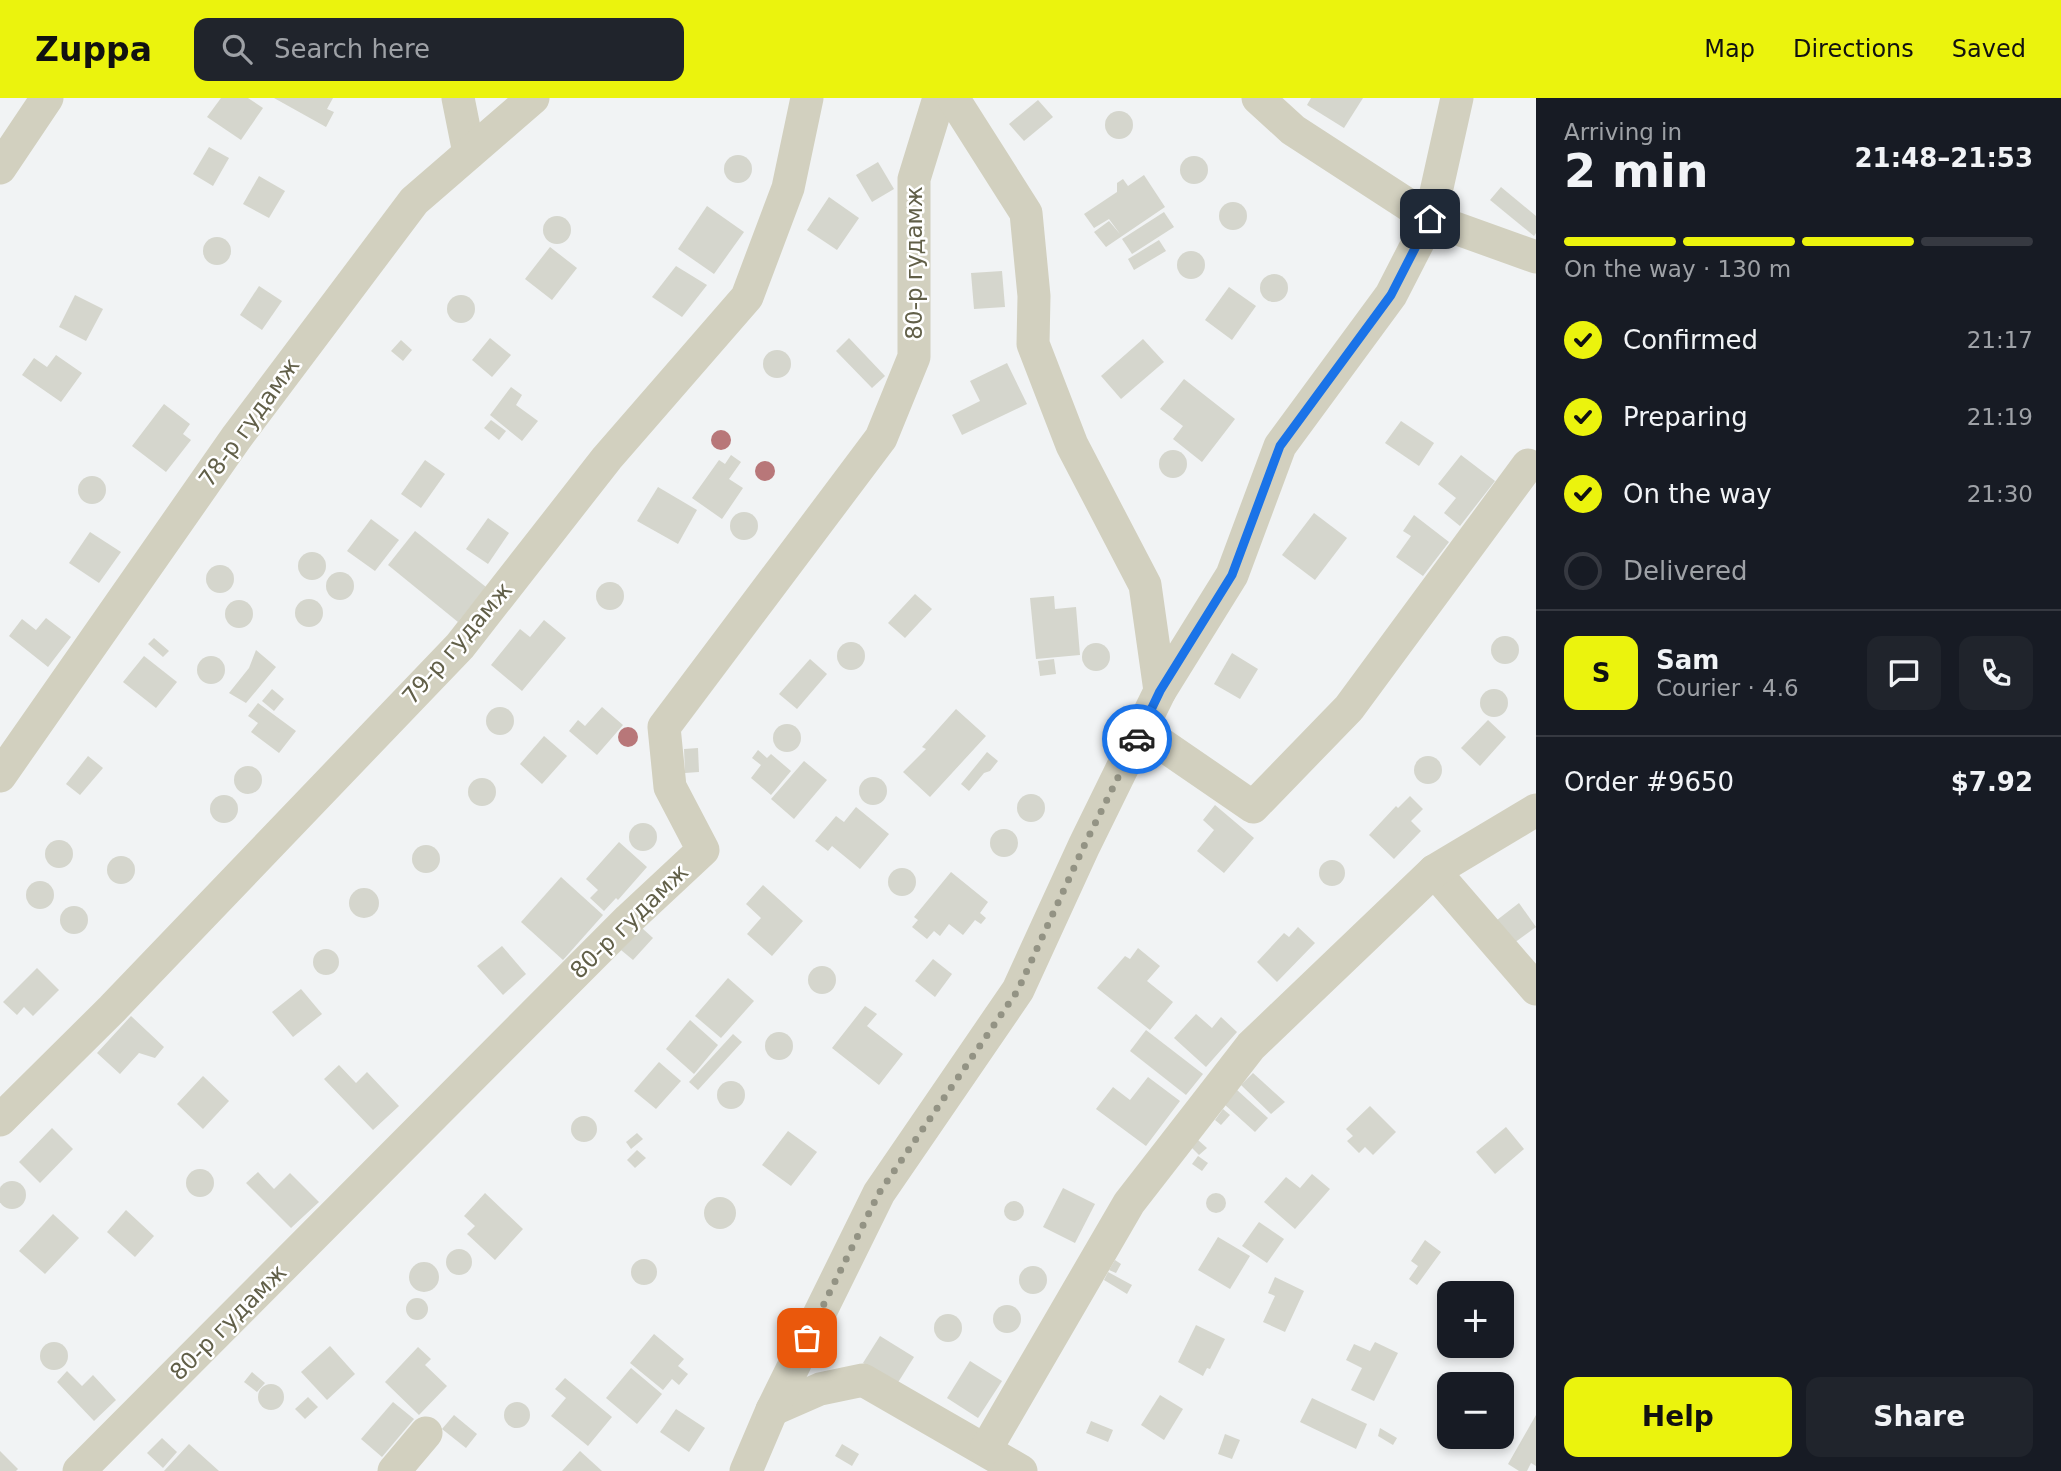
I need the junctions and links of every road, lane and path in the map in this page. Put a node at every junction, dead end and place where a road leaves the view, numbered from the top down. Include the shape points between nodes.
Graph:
1 (47, 98) edge
2 (458, 98) edge
3 (533, 98) edge
4 (807, 98) edge
5 (939, 98) edge
6 (953, 98) edge
7 (1258, 98) edge
8 (1457, 98) edge
9 (469, 153) junction
10 (0, 168) edge
11 (1430, 219) junction
12 (1536, 257) edge
13 (1528, 465) dead end
14 (1160, 691) junction
15 (1141, 730) junction
16 (0, 776) edge
17 (1536, 810) edge
18 (1434, 871) junction
19 (1536, 989) edge
20 (0, 1120) edge
21 (772, 1410) junction
22 (426, 1433) dead end
23 (986, 1449) junction
24 (79, 1471) edge
25 (394, 1471) edge
26 (746, 1471) edge
27 (1021, 1471) edge

1 - 10 street
2 - 9 street
3 - 9 street, 78-р гудамж
4 - 20 street, 79-р гудамж via 788,188 747,297 607,458 460,646
5 - 24 street, 80-р гудамж via 914,180 914,357 881,438 664,727 670,787 703,850
6 - 14 street via 1026,213 1034,296 1033,344 1072,445 1145,584
7 - 11 street via 1293,130
8 - 11 street
9 - 16 street, 78-р гудамж via 414,201 398,222 236,438
11 - 12 street
11 - 14 street via 1391,295 1280,446 1232,575
13 - 15 street via 1349,708 1253,807
14 - 15 street
15 - 21 street via 1018,990 879,1193
17 - 18 street
18 - 19 street
18 - 23 street via 1251,1046 1218,1087 1129,1203
21 - 23 street via 820,1389 863,1380
21 - 26 street
22 - 25 street
23 - 27 street

